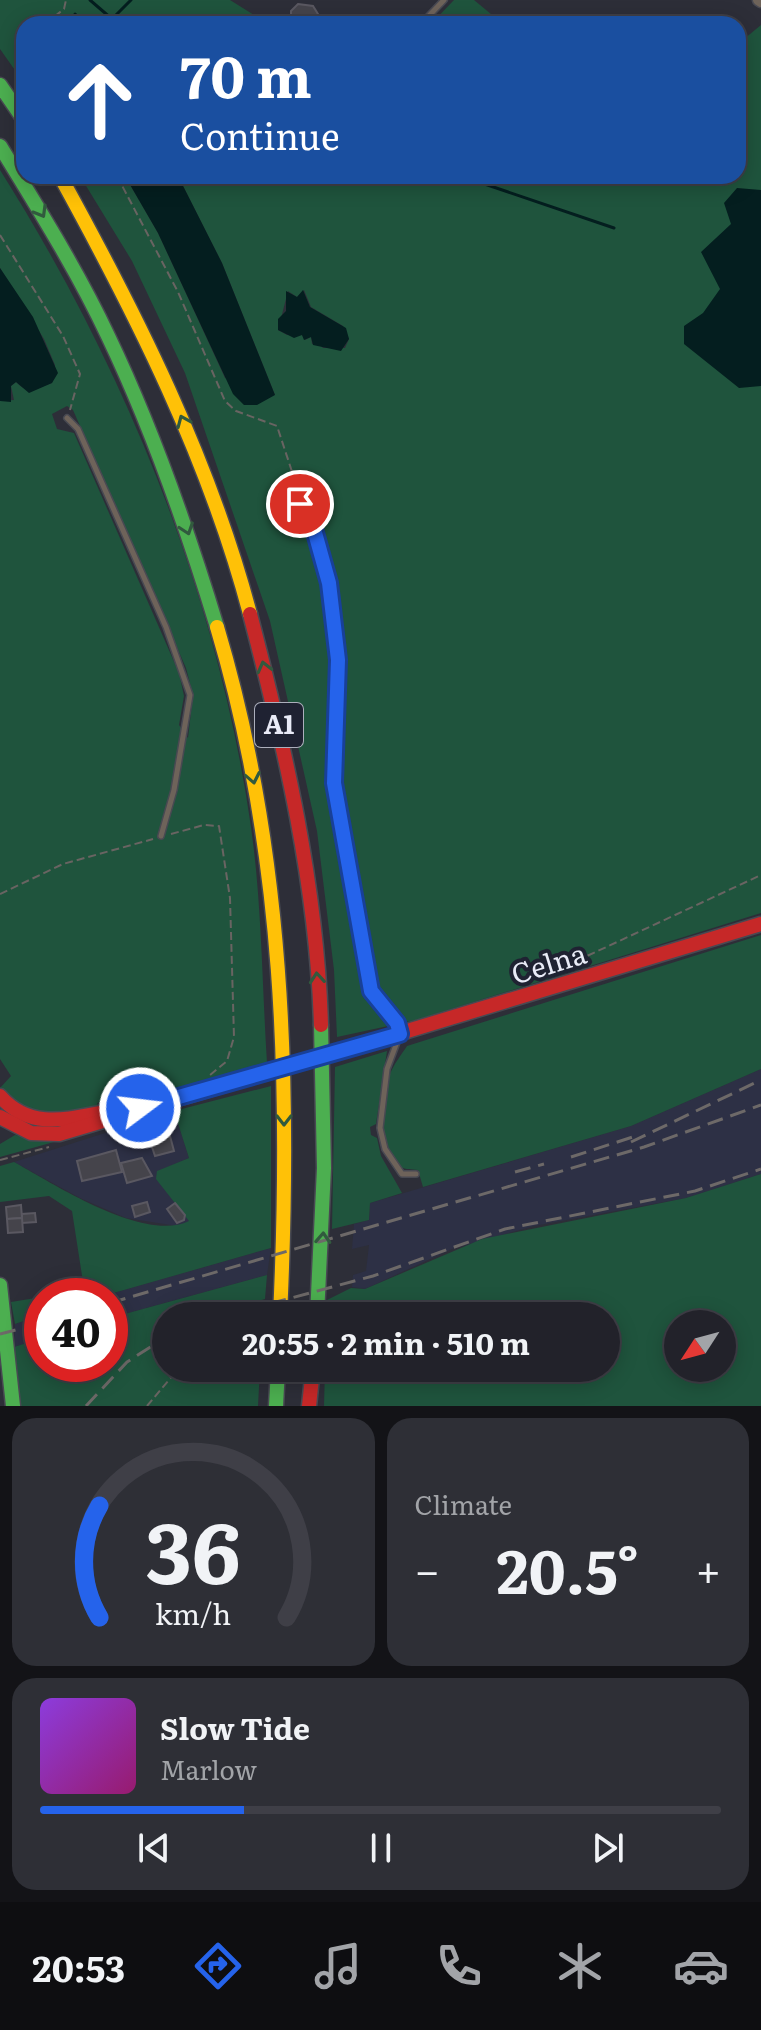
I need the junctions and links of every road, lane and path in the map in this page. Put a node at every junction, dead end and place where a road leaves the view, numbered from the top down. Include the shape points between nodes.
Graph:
1 (66, 0) edge
2 (444, 0) edge
3 (55, 16) edge
4 (429, 16) edge
5 (0, 85) edge
6 (16, 108) edge
7 (0, 146) edge
8 (16, 173) edge
9 (23, 184) edge
10 (64, 184) edge
11 (121, 184) edge
12 (0, 235) edge
13 (67, 418) joint
14 (300, 504) joint
15 (161, 836) junction
16 (761, 875) edge
17 (0, 894) edge
18 (761, 924) edge
19 (541, 977) dead end
20 (400, 1034) junction
21 (208, 1076) dead end
22 (0, 1096) edge
23 (4, 1118) edge
24 (416, 1174) dead end
25 (0, 1285) edge
26 (280, 1302) edge
27 (318, 1302) edge
28 (167, 1382) edge
29 (277, 1382) edge
30 (312, 1382) edge
31 (13, 1406) edge
32 (147, 1406) edge
33 (276, 1406) edge
34 (309, 1406) edge

1 - 3 path
2 - 4 lane
5 - 6 main road
7 -> 8 main road, A1
9 -> 26 main road, A1 via 75,272 148,424 197,558 240,714 258,801 279,968 284,1103
27 -> 10 main road, A1 via 325,1171 320,1016 309,899 283,743 240,576 193,444 131,304
11 - 14 path via 178,292 225,401 236,411 277,426 299,485
12 - 13 path via 63,336 80,374
13 - 15 lane via 78,429 166,627 190,695
14 - 20 lane via 312,522 329,583 338,660 334,783 371,991
15 - 17 path via 63,864
15 - 21 path via 219,826 223,845 234,1037 227,1061
16 - 19 path
18 - 20 main road, Celna
20 - 23 main road, Celna, bridge via 59,1134 31,1133
20 - 24 lane via 387,1069 380,1128 394,1166 402,1174
22 - 23 main road
25 - 31 main road
28 - 32 path
29 - 33 main road
30 - 34 main road

